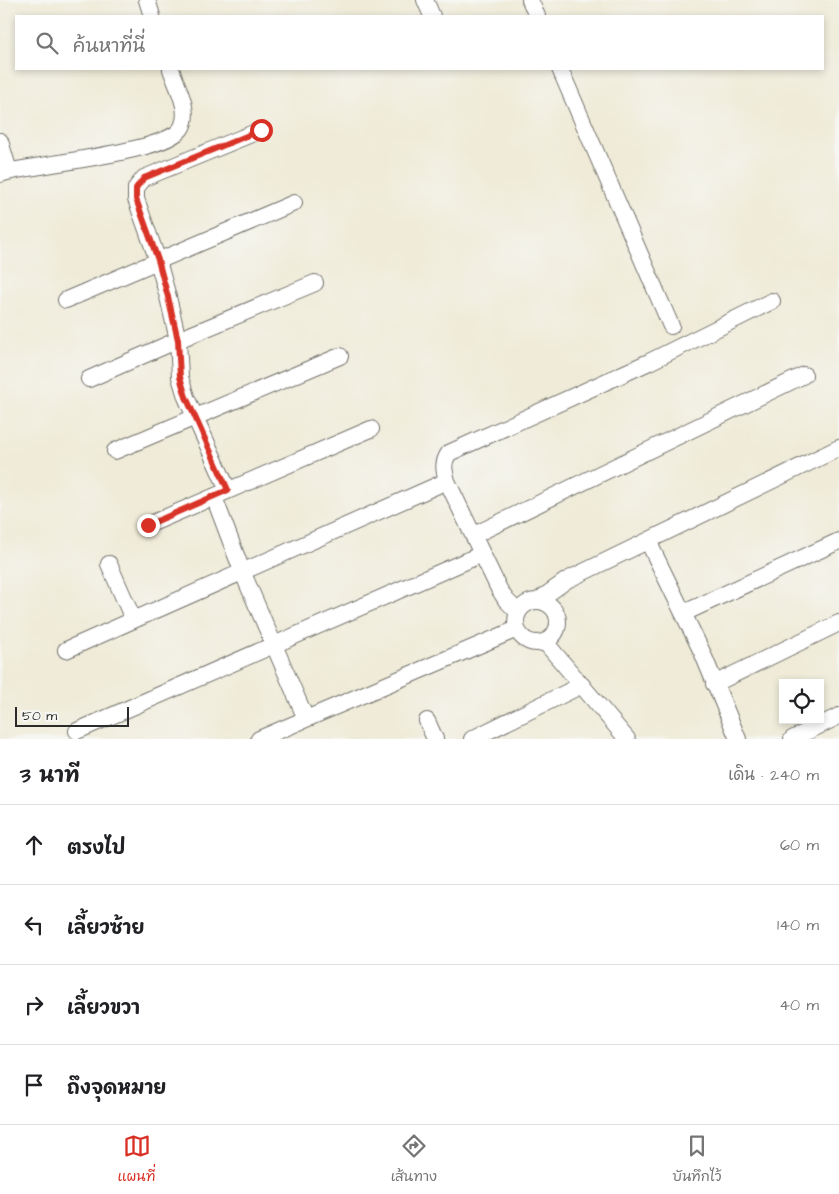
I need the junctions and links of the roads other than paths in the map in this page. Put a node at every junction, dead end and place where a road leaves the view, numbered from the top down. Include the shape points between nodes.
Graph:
1 (147, 0) edge
2 (425, 0) edge
3 (152, 15) edge
4 (432, 15) edge
5 (171, 70) edge
6 (560, 70) edge
7 (261, 130) dead end
8 (0, 140) edge
9 (4, 173) edge
10 (294, 203) dead end
11 (158, 260) junction
12 (315, 283) dead end
13 (66, 300) dead end
14 (772, 301) dead end
15 (671, 326) dead end
16 (178, 340) junction
17 (340, 356) dead end
18 (804, 375) dead end
19 (89, 379) dead end
20 (194, 417) junction
21 (371, 429) dead end
22 (839, 448) edge
23 (115, 451) dead end
24 (447, 481) junction
25 (221, 494) junction
26 (148, 525) dead end
27 (474, 535) junction
28 (648, 541) junction
29 (839, 541) edge
30 (482, 554) junction
31 (109, 564) dead end
32 (242, 571) junction
33 (539, 600) junction
34 (518, 612) junction
35 (684, 613) junction
36 (133, 619) junction
37 (839, 623) edge
38 (517, 629) junction
39 (545, 642) junction
40 (274, 645) junction
41 (66, 650) dead end
42 (714, 684) junction
43 (582, 685) junction
44 (839, 716) edge
45 (306, 719) junction
46 (427, 721) dead end
47 (77, 731) dead end
48 (259, 739) edge
49 (435, 739) edge
50 (472, 739) edge
51 (627, 739) edge
52 (738, 739) edge
53 (792, 739) edge

1 - 3 street
2 - 4 street
5 - 9 street via 185,117 182,128 173,135 158,143
6 - 15 street
7 - 11 street via 144,178 139,183 136,199
8 - 9 street
10 - 11 street
11 - 13 street
11 - 16 street
12 - 16 street
14 - 24 street via 649,362 449,453 444,461
16 - 19 street
16 - 20 street via 180,377
17 - 20 street
18 - 27 street
20 - 23 street
20 - 25 street
21 - 25 street
22 - 28 street
24 - 27 street
24 - 32 street
25 - 26 street
25 - 32 street
27 - 30 street
28 - 33 street via 566,580
28 - 35 street
29 - 35 street
30 - 34 street via 499,589
30 - 40 street
31 - 36 street
32 - 36 street
32 - 40 street
33 - 34 street via 530,601
33 - 39 street via 554,607 558,614 557,631
34 - 38 street
35 - 42 street
36 - 41 street
37 - 42 street
38 - 39 street via 528,641
38 - 45 street
39 - 43 street
40 - 45 street
40 - 47 street
42 - 52 street
43 - 50 street
43 - 51 street
44 - 53 street
45 - 48 street
46 - 49 street

